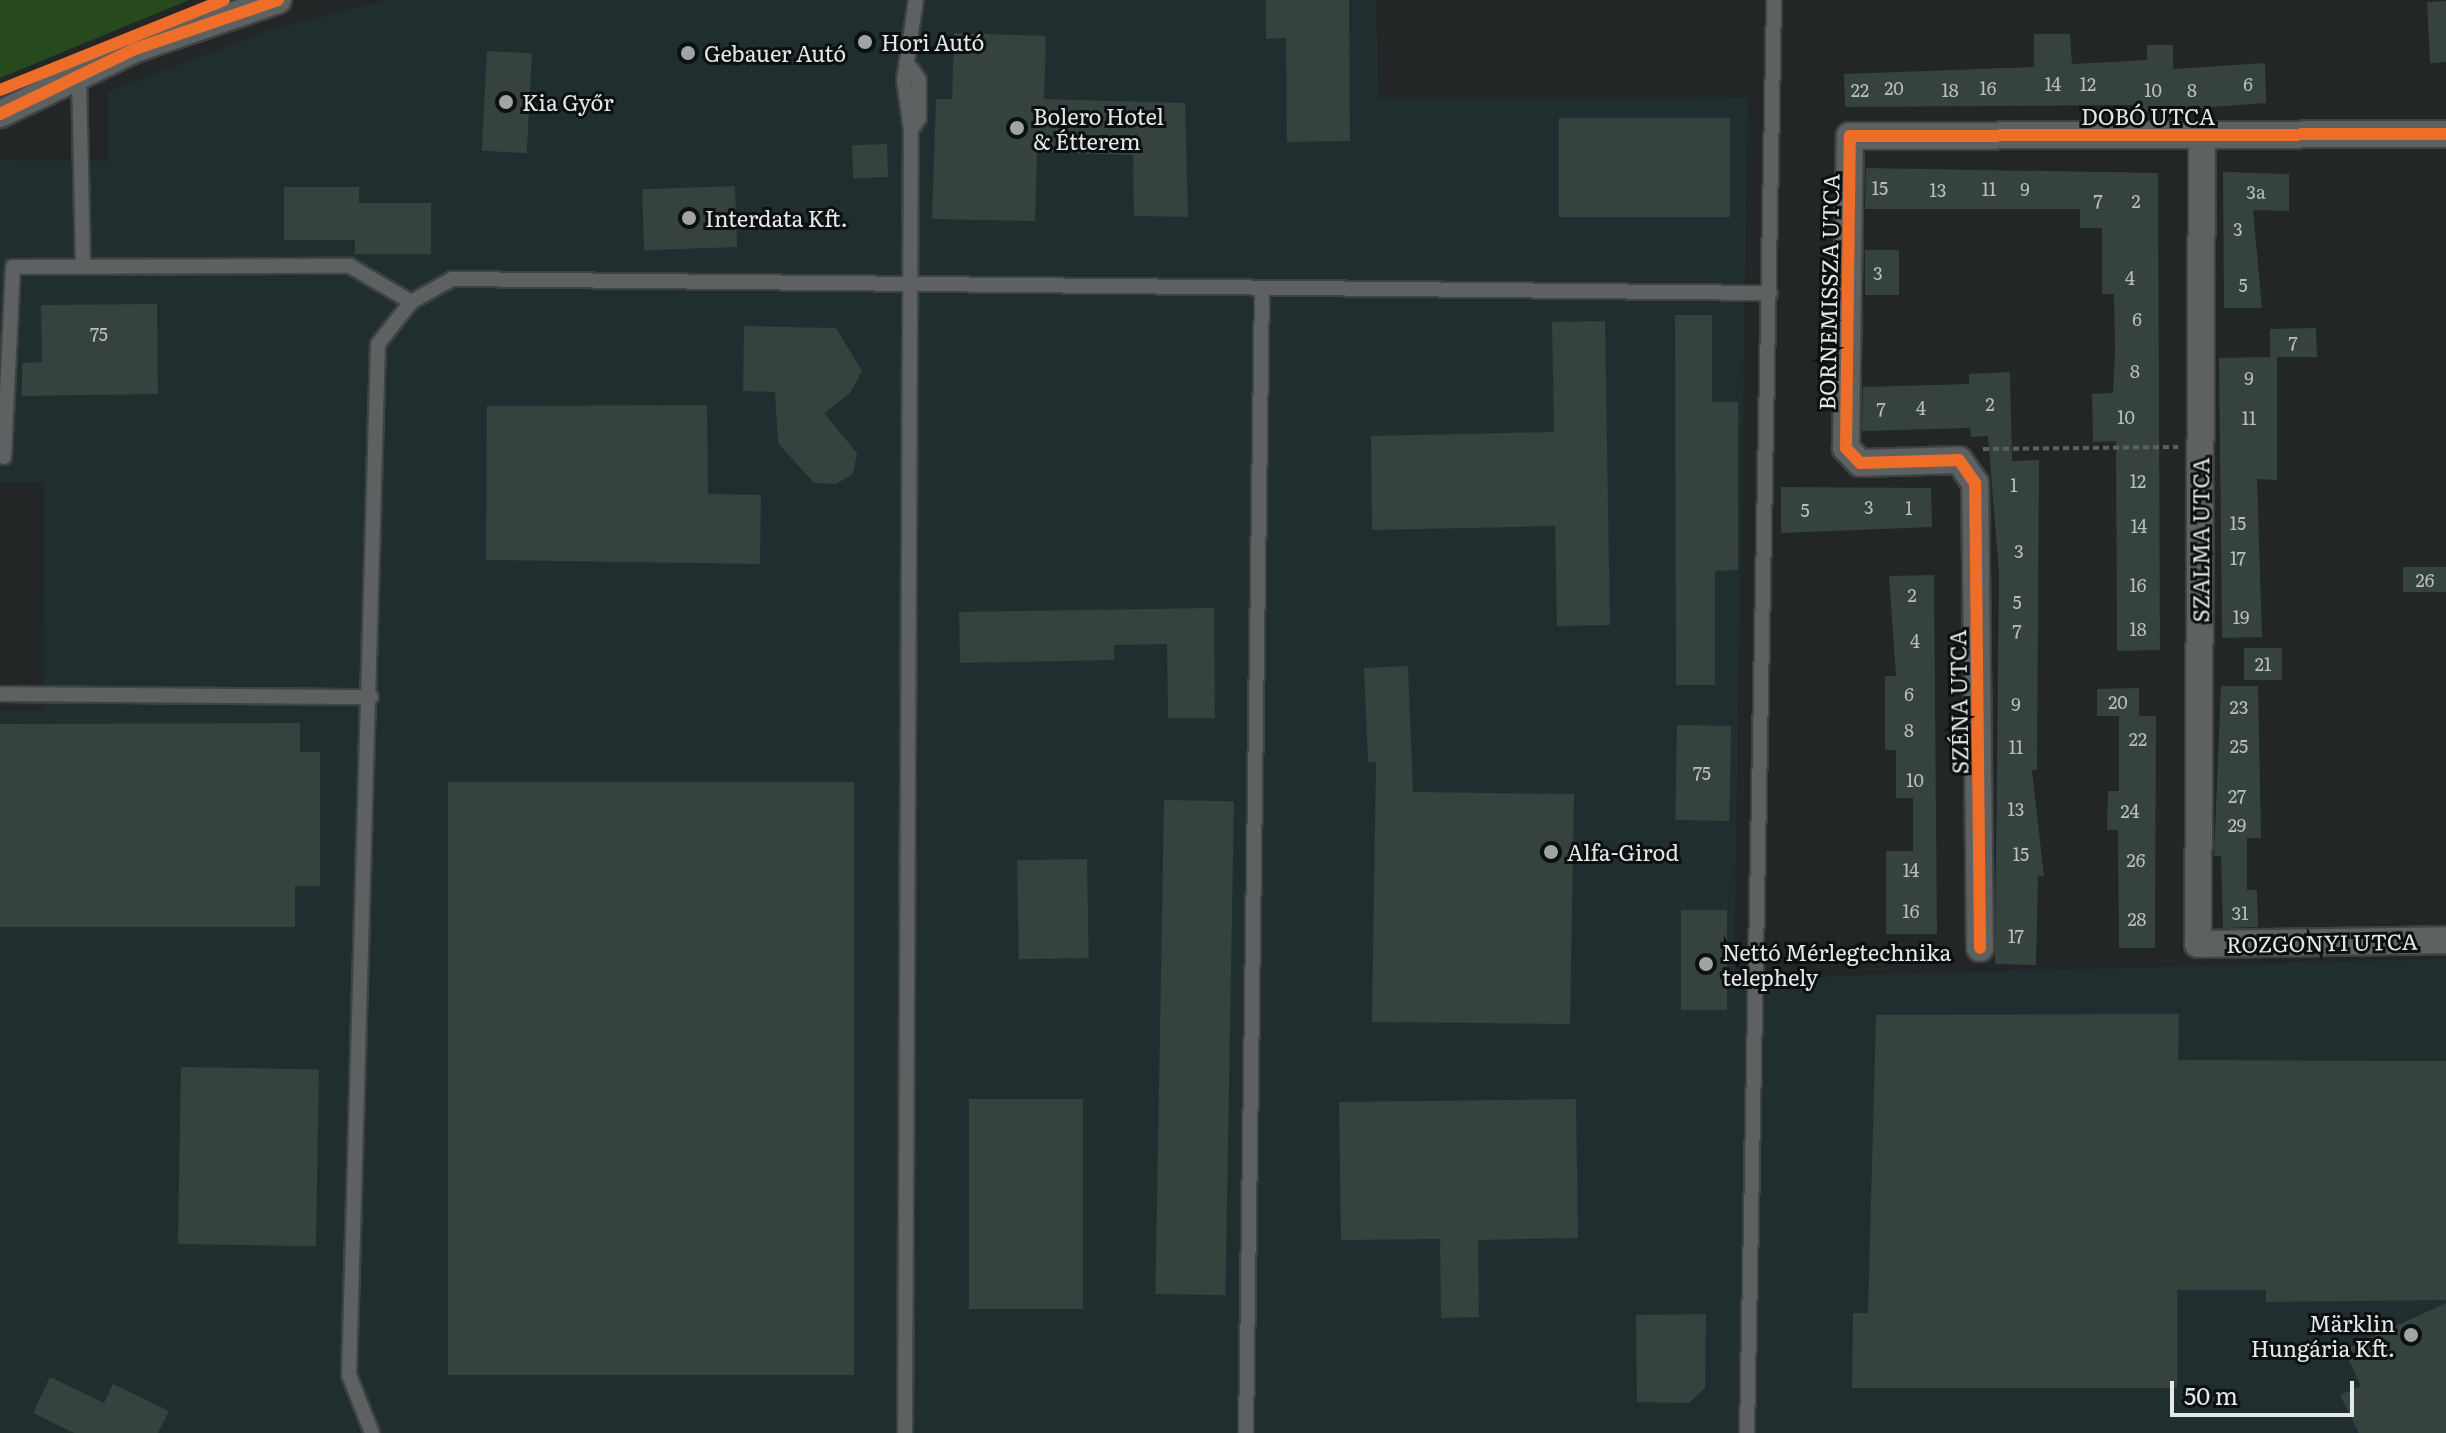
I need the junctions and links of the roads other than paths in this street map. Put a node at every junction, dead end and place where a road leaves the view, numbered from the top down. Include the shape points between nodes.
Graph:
1 (278, 0) edge
2 (916, 0) edge
3 (1774, 0) edge
4 (79, 75) junction
5 (0, 114) edge
6 (2446, 134) edge
7 (1850, 136) joint
8 (2202, 136) junction
9 (83, 267) junction
10 (906, 281) junction
11 (1262, 290) junction
12 (1770, 293) junction
13 (411, 302) junction
14 (4, 457) dead end
15 (1959, 460) joint
16 (0, 694) edge
17 (371, 697) junction
18 (2446, 940) edge
19 (2198, 944) joint
20 (1980, 948) dead end
21 (372, 1433) edge
22 (905, 1433) edge
23 (1246, 1433) edge
24 (1747, 1433) edge

1 - 4 street
2 - 10 lane via 911,68 904,80 911,130
3 - 12 lane
4 - 5 street
4 - 9 lane
6 - 8 street, DOBÓ UTCA
7 - 8 street, DOBÓ UTCA
7 - 15 street, BORNEMISSZA UTCA via 1846,448 1860,463
8 - 19 street, SZALMA UTCA
9 - 13 lane via 350,266
9 - 14 lane via 13,267
10 - 11 lane
10 - 13 lane via 452,279
10 - 22 lane
11 - 12 lane
11 - 23 lane
12 - 24 lane
13 - 17 lane via 378,344
15 - 20 street, SZÉNA UTCA via 1975,483
16 - 17 lane
17 - 21 lane via 349,1375
18 - 19 street, ROZGONYI UTCA

